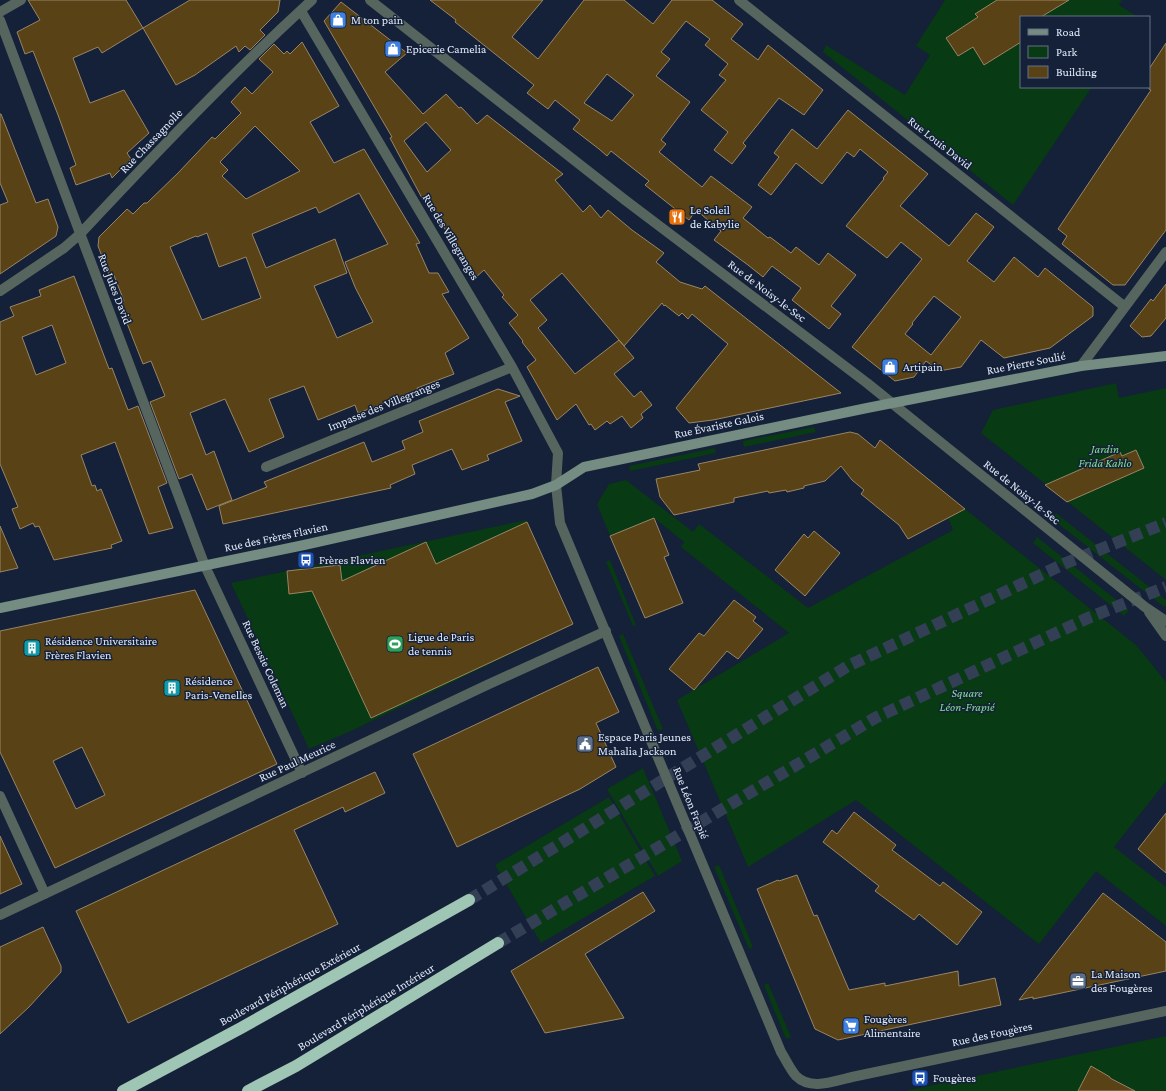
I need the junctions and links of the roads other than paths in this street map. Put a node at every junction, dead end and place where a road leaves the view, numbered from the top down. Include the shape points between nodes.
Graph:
1 (20, 0) edge
2 (312, 0) edge
3 (370, 0) edge
4 (739, 0) edge
5 (301, 11) junction
6 (0, 12) edge
7 (0, 20) edge
8 (80, 234) junction
9 (1166, 252) edge
10 (0, 291) edge
11 (1125, 307) junction
12 (1166, 356) edge
13 (1081, 366) junction
14 (512, 367) junction
15 (891, 403) junction
16 (266, 467) dead end
17 (556, 485) junction
18 (205, 566) junction
19 (1145, 607) junction
20 (0, 608) edge
21 (1166, 621) edge
22 (606, 631) junction
23 (1166, 636) edge
24 (302, 773) junction
25 (0, 796) edge
26 (45, 894) junction
27 (469, 900) tunnel mouth
28 (0, 915) edge
29 (498, 943) tunnel mouth
30 (1166, 1011) edge
31 (824, 1088) edge
32 (123, 1091) edge
33 (248, 1091) edge

1 - 6 street
2 - 5 street, Rue Chassagnolle
3 - 15 street, Rue de Noisy-le-Sec via 625,200
4 - 11 street, Rue Louis David
5 - 8 street, Rue Chassagnolle via 193,116
5 - 14 street, Rue des Villegranges
7 - 8 street, Rue Jules David
8 - 10 street, Rue Chassagnolle via 64,248
8 - 18 street, Rue Jules David
9 - 11 street
11 - 13 street
12 - 13 street, Rue Pierre Soulié
13 - 15 street, Rue Pierre Soulié
14 - 16 street, Impasse des Villegranges
14 - 17 street, Rue des Villegranges via 558,453
15 - 17 street, Rue Évariste Galois via 584,467
15 - 19 street, Rue de Noisy-le-Sec
17 - 18 street, Rue des Frères Flavien via 532,494
17 - 22 street, Rue Léon Frapié via 560,523
18 - 20 street, Rue des Frères Flavien
18 - 24 street, Rue Bessie Coleman
19 - 21 street, Rue de Noisy-le-Sec
19 - 23 street, Rue de Noisy-le-Sec
22 - 24 street, Rue Paul Meurice via 494,681
22 - 31 street, Rue Léon Frapié via 781,1052 797,1077 807,1084
24 - 26 street, Rue Paul Meurice
25 - 26 street
26 - 28 street, Rue Paul Meurice
27 - 32 highway, Boulevard Périphérique Extérieur
29 - 33 highway, Boulevard Périphérique Intérieur via 296,1066
30 - 31 street, Rue des Fougères via 852,1077

